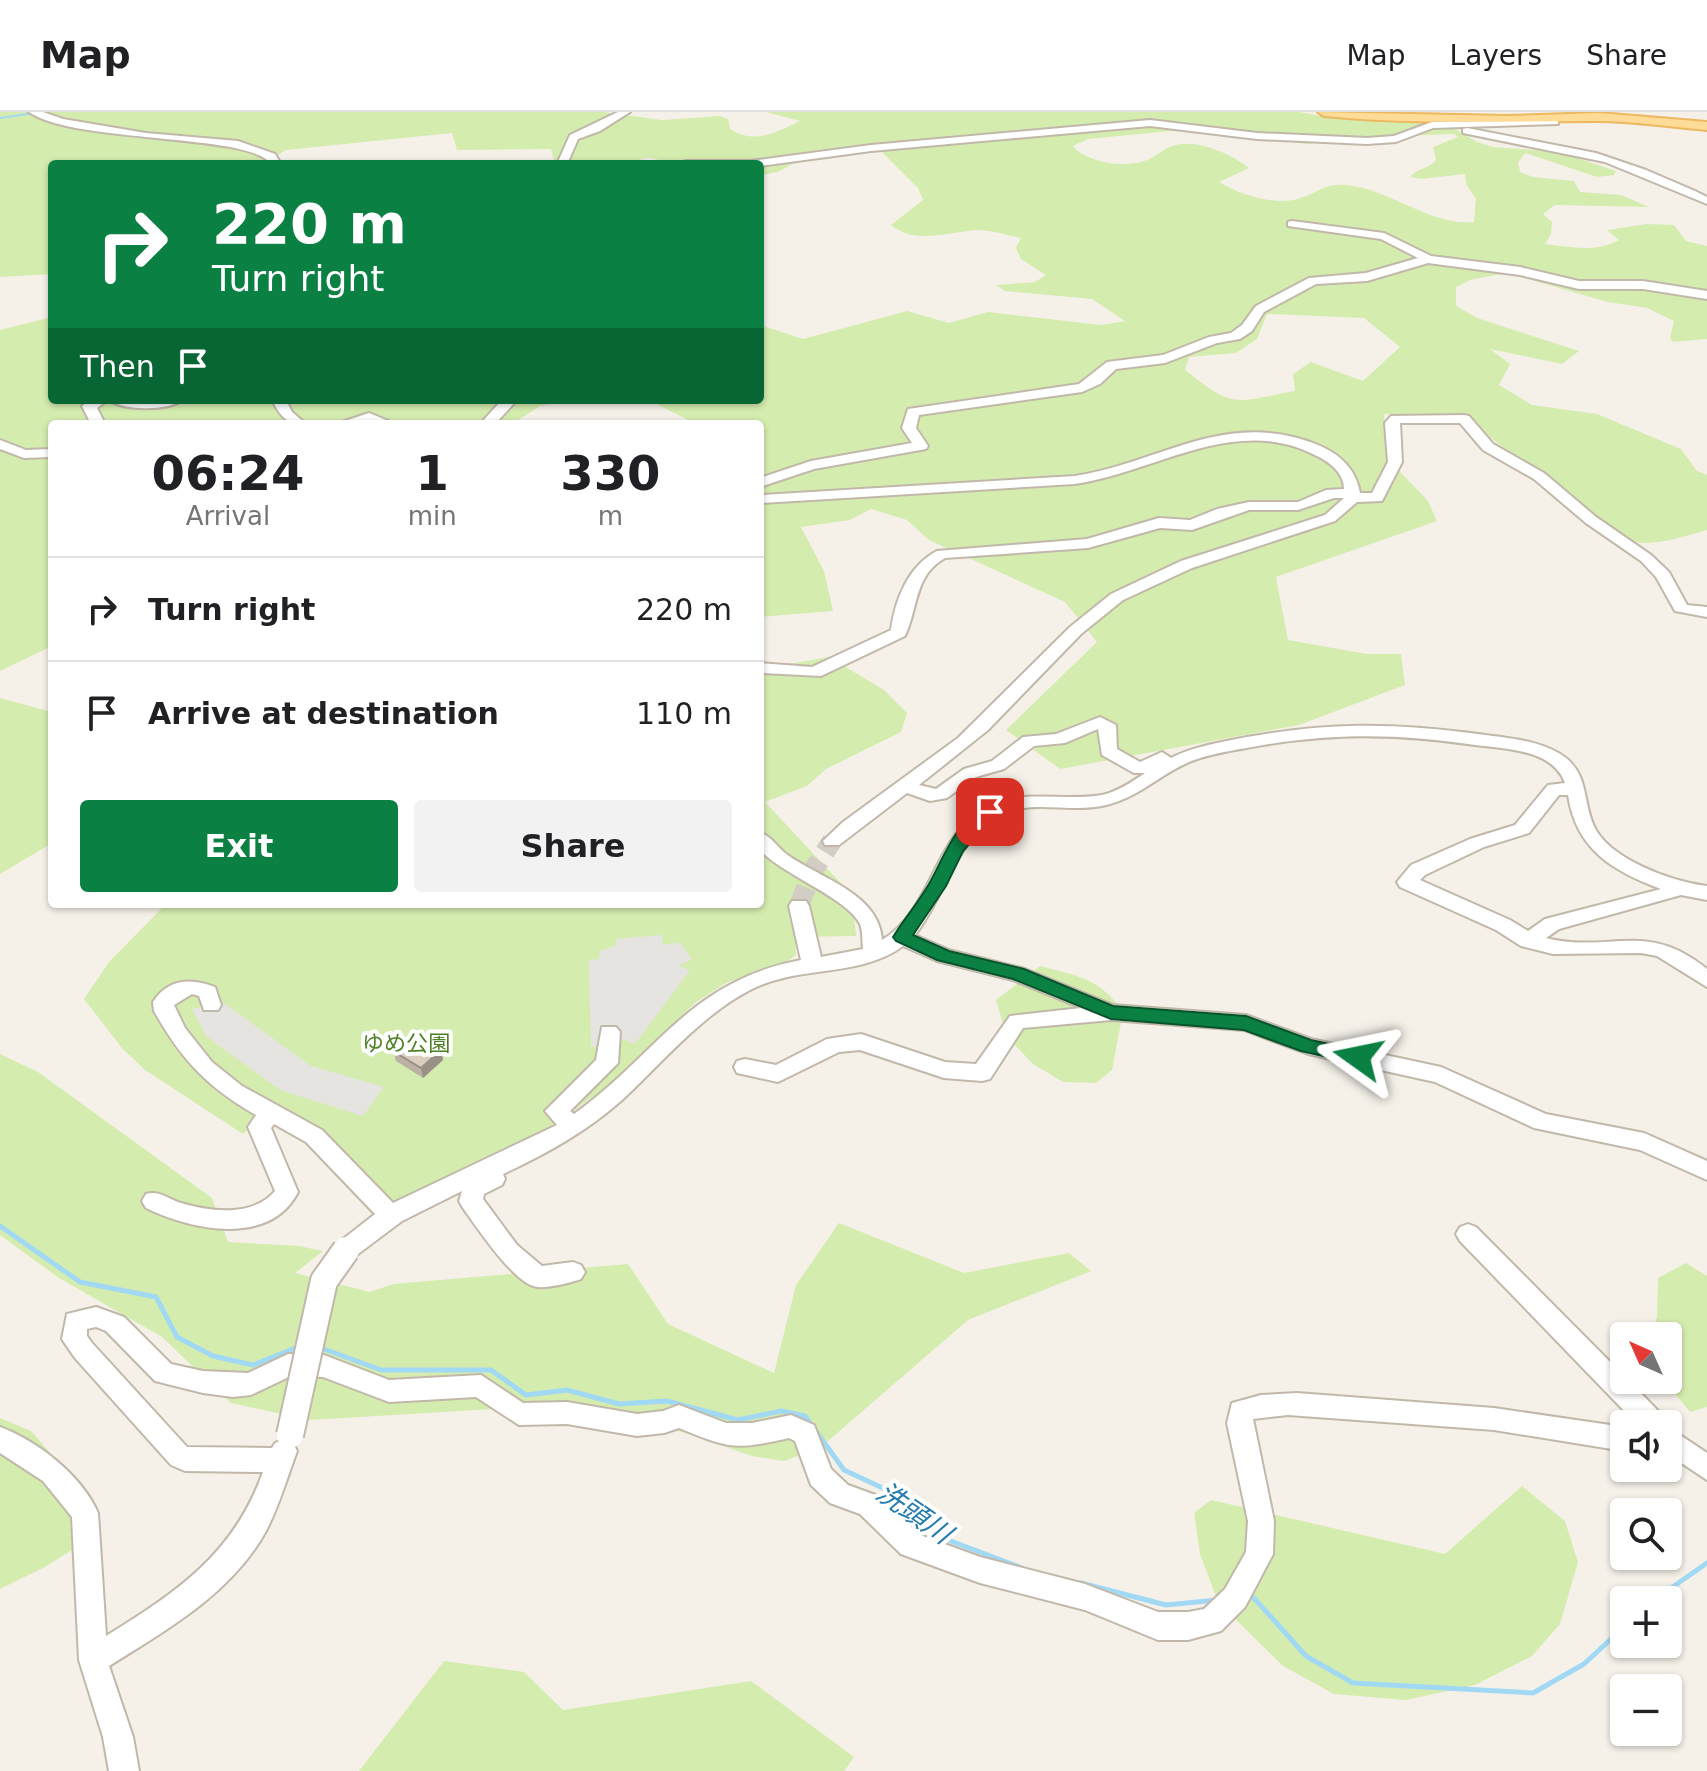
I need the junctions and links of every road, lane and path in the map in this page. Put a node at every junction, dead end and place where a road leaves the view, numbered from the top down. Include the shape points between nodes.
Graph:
1 (34, 112) edge
2 (1324, 112) edge
3 (1478, 112) edge
4 (617, 116) edge
5 (1551, 119) junction
6 (1441, 124) junction
7 (1707, 125) edge
8 (274, 160) edge
9 (564, 160) edge
10 (764, 162) edge
11 (1707, 201) edge
12 (1292, 224) dead end
13 (1428, 259) junction
14 (1707, 295) edge
15 (93, 404) edge
16 (281, 404) edge
17 (510, 404) edge
18 (96, 420) edge
19 (294, 420) edge
20 (358, 420) edge
21 (378, 420) edge
22 (492, 420) edge
23 (0, 444) edge
24 (48, 453) edge
25 (764, 482) edge
26 (1352, 495) junction
27 (764, 499) edge
28 (1707, 612) edge
29 (764, 668) edge
30 (1182, 759) junction
31 (907, 787) junction
32 (1577, 789) junction
33 (832, 841) tunnel mouth
34 (764, 843) edge
35 (1677, 888) junction
36 (1707, 893) edge
37 (799, 906) tunnel mouth
38 (902, 937) junction
39 (1528, 941) junction
40 (873, 954) junction
41 (812, 964) junction
42 (1707, 980) edge
43 (211, 1005) dead end
44 (1111, 1012) junction
45 (609, 1032) dead end
46 (745, 1067) dead end
47 (271, 1112) junction
48 (572, 1127) junction
49 (1707, 1171) edge
50 (154, 1201) dead end
51 (391, 1216) junction
52 (1468, 1234) dead end
53 (573, 1272) dead end
54 (1640, 1410) edge
55 (1610, 1437) edge
56 (0, 1439) edge
57 (285, 1448) junction
58 (1682, 1451) edge
59 (1707, 1468) edge
60 (93, 1660) junction
61 (124, 1771) edge

1 - 8 street via 146,136 238,144
2 - 5 main road
3 - 5 street
4 - 9 street via 574,137
5 - 6 street via 1554,122
5 - 7 main road
6 - 10 street via 1396,139 1367,141 1257,136 1150,123
6 - 11 street via 1502,141 1576,151 1656,177
12 - 13 street via 1384,236
13 - 14 street via 1579,285 1643,285
13 - 25 street via 1367,277 1313,281 1260,309 1235,336 1165,359 1112,365 1082,388 913,412 909,428 921,446 836,459
15 - 18 street via 89,406
16 - 19 street
17 - 22 street
20 - 21 street
23 - 24 street via 24,454
26 - 27 street via 1348,474 1329,456 1284,440 1246,435 1211,439 1086,479
26 - 28 street via 1377,498 1391,475 1397,464 1392,423 1396,419 1464,419 1488,447 1539,476 1646,558 1663,575 1681,608
26 - 29 street via 1331,493 1298,506 1249,506 1192,525 1159,523 1088,543 937,555 927,562 901,614 899,633 815,672
26 - 31 street via 1330,518 1167,571 1112,601 982,727
30 - 31 street via 1161,758 1140,769 1108,751 1107,725 1100,722 1059,739 1029,741 998,765 970,773 941,794
30 - 32 street via 1350,729 1402,731 1535,750 1565,767
30 - 38 street via 1112,798 1008,803 990,812 955,848
31 - 33 street
32 - 35 street via 1586,830 1600,847
32 - 39 street via 1554,789 1522,829 1418,870 1407,882
34 - 40 street via 779,859 856,905 871,925
35 - 36 street
35 - 39 street via 1552,924
37 - 41 street
38 - 40 street
38 - 44 street via 944,956 1018,974
39 - 42 street via 1557,950 1646,945 1673,954
40 - 41 street
41 - 48 street via 778,970 721,998 621,1090
43 - 47 street via 208,992 191,986 163,1002 204,1068
44 - 46 street via 1017,1021 982,1073 944,1070 861,1042 835,1045 778,1074
44 - 49 street via 1246,1023 1308,1046 1441,1075 1542,1122 1644,1142
45 - 48 street via 607,1063 556,1111
47 - 50 street via 259,1127 287,1192 269,1210 246,1218 216,1219
47 - 51 street via 314,1136
48 - 51 street
48 - 53 street via 569,1145 474,1189 471,1201 509,1252 538,1277
51 - 57 street, bridge via 346,1250 324,1281
52 - 54 street
55 - 57 street via 1494,1419 1289,1402 1241,1411 1261,1521 1259,1554 1235,1598 1211,1621 1158,1626 1085,1597 980,1570 911,1545 869,1505 839,1494 820,1476 805,1433 791,1426 725,1435 679,1416 637,1425 567,1413 519,1414 481,1386 389,1391 324,1366 288,1365 251,1384 218,1384 164,1373 115,1324 96,1317 76,1321 74,1339 146,1416 176,1457
56 - 60 street via 52,1473 85,1513
57 - 60 street via 255,1525 221,1569 168,1613
58 - 59 street
60 - 61 street

